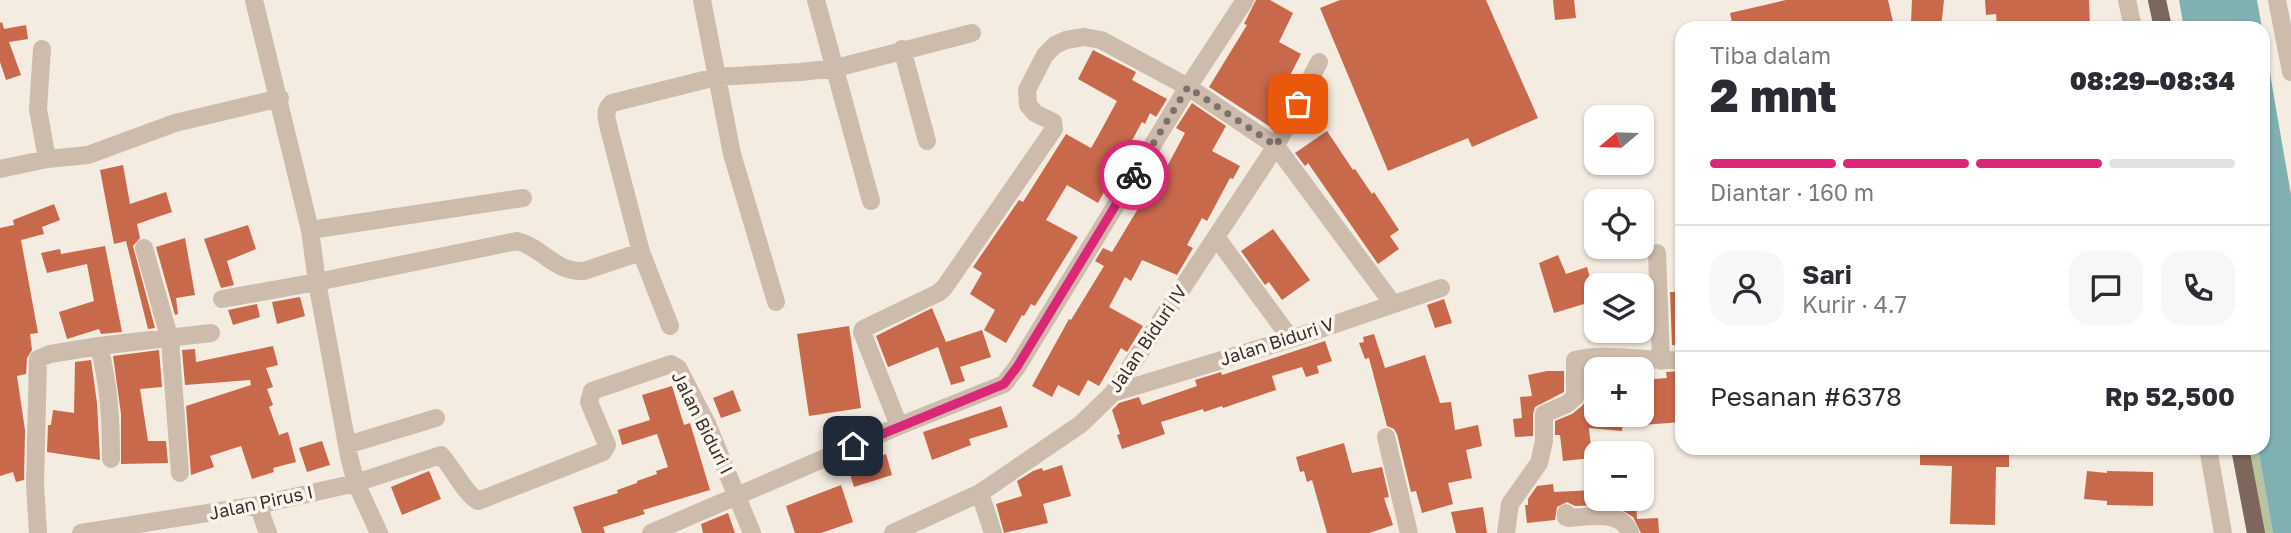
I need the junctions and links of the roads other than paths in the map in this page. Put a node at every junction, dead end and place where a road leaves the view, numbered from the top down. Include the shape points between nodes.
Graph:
1 (254, 0) edge
2 (702, 0) edge
3 (816, 0) edge
4 (1245, 0) edge
5 (2127, 0) edge
6 (2158, 0) edge
7 (2277, 0) edge
8 (2132, 21) edge
9 (2162, 21) edge
10 (972, 33) dead end
11 (42, 49) dead end
12 (902, 49) junction
13 (1319, 62) dead end
14 (836, 68) junction
15 (2291, 72) edge
16 (716, 77) junction
17 (1188, 87) junction
18 (280, 98) junction
19 (927, 141) dead end
20 (1276, 146) junction
21 (47, 159) junction
22 (0, 169) edge
23 (523, 198) dead end
24 (871, 201) dead end
25 (310, 230) junction
26 (1216, 237) junction
27 (144, 248) dead end
28 (641, 252) junction
29 (1657, 253) dead end
30 (317, 282) junction
31 (1441, 288) dead end
32 (222, 299) dead end
33 (776, 302) dead end
34 (1393, 304) junction
35 (670, 326) dead end
36 (211, 333) dead end
37 (1291, 339) junction
38 (170, 340) junction
39 (99, 346) junction
40 (1675, 360) edge
41 (1661, 361) junction
42 (1113, 393) junction
43 (436, 418) dead end
44 (899, 426) junction
45 (1386, 437) dead end
46 (2209, 455) edge
47 (2241, 455) edge
48 (111, 459) dead end
49 (351, 464) junction
50 (180, 473) dead end
51 (980, 493) junction
52 (738, 495) junction
53 (258, 505) junction
54 (1566, 513) dead end
55 (200, 525) edge
56 (38, 533) edge
57 (81, 533) edge
58 (268, 533) edge
59 (379, 533) edge
60 (651, 533) edge
61 (752, 533) edge
62 (893, 533) edge
63 (993, 533) edge
64 (1409, 533) edge
65 (1506, 533) edge
66 (1630, 533) edge
67 (2223, 533) edge
68 (2256, 533) edge

1 - 18 street
2 - 16 street
3 - 14 street
4 - 17 street
5 - 8 street
6 - 9 main road
7 - 15 street
10 - 12 street
11 - 21 street via 38,109
12 - 14 street
12 - 19 street
13 - 20 street, Jalan Biduri IV
14 - 16 street
14 - 24 street
16 - 28 street via 608,107 609,130
16 - 33 street via 732,154
17 - 20 street
17 - 44 street via 1004,384
17 - 44 street via 1101,40 1066,40 1045,55 1027,90 1028,105 1053,122 1054,129 938,293 863,329
18 - 21 street via 175,123 88,155
18 - 25 street
20 - 26 street, Jalan Biduri IV
20 - 34 street
21 - 22 street
23 - 25 street
25 - 30 street
26 - 37 street
26 - 42 street, Jalan Biduri IV
27 - 38 street
28 - 30 street via 575,272 517,241
28 - 35 street
29 - 41 street
30 - 32 street
30 - 49 street
31 - 34 street, Jalan Biduri V
34 - 37 street, Jalan Biduri V
36 - 38 street
37 - 42 street, Jalan Biduri V
38 - 39 street
38 - 50 street
39 - 48 street via 111,410
39 - 56 street via 38,359
40 - 41 street
41 - 65 street via 1575,360 1575,397 1544,414 1545,441 1539,463 1510,504
42 - 51 street, Jalan Biduri IV via 1081,424
43 - 49 street
44 - 52 street
45 - 64 street
46 - 67 street
47 - 68 main road
49 - 52 street, Jalan Biduri I via 440,455 478,502 603,452 607,445 589,402 592,391 671,364 678,368 707,424
49 - 53 street, Jalan Pirus I
49 - 59 street
51 - 62 street, Jalan Biduri IV
51 - 63 street
52 - 60 street
52 - 61 street
53 - 55 street, Jalan Pirus I
53 - 58 street
54 - 66 street via 1569,518 1615,518 1626,524
55 - 57 street, Jalan Pirus I

